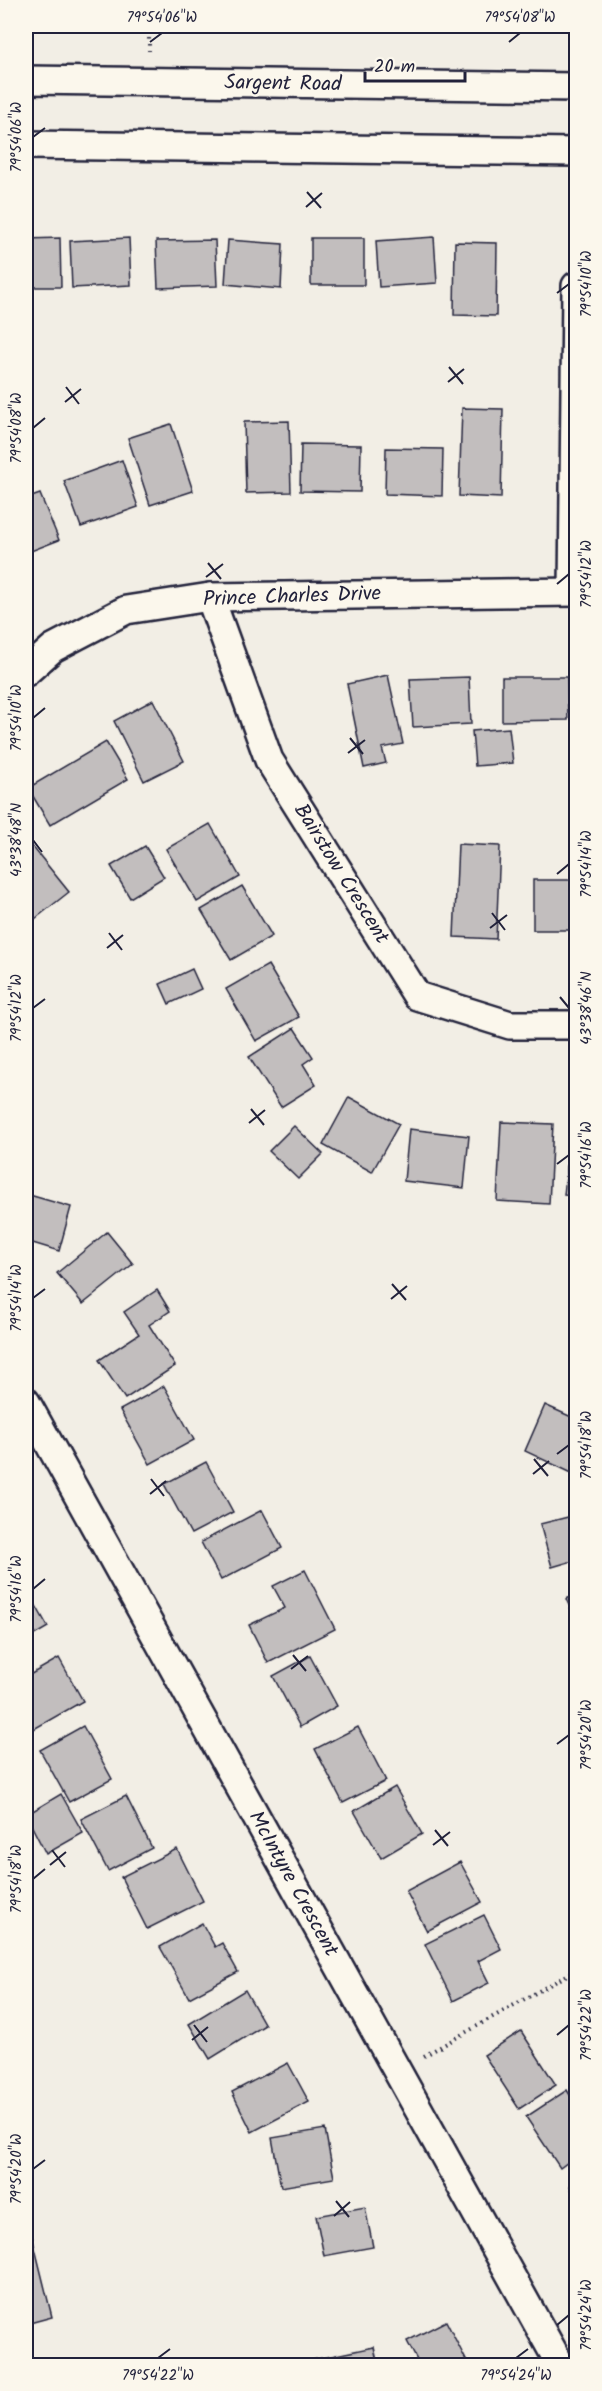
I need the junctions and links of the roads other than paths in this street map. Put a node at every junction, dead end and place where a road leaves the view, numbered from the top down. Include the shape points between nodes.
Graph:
1 (26, 80) edge
2 (576, 87) edge
3 (26, 145) edge
4 (576, 152) edge
5 (576, 286) edge
6 (575, 592) edge
7 (210, 597) junction
8 (26, 672) edge
9 (576, 1025) edge
10 (26, 1402) edge
11 (561, 2366) edge

1 - 2 street, Sargent Road
3 - 4 street
5 - 6 street
6 - 7 street, Prince Charles Drive
7 - 8 street, Prince Charles Drive via 126,610 53,648
7 - 9 street, Bairstow Crescent via 269,760 417,996 510,1025
10 - 11 street, McIntyre Crescent

